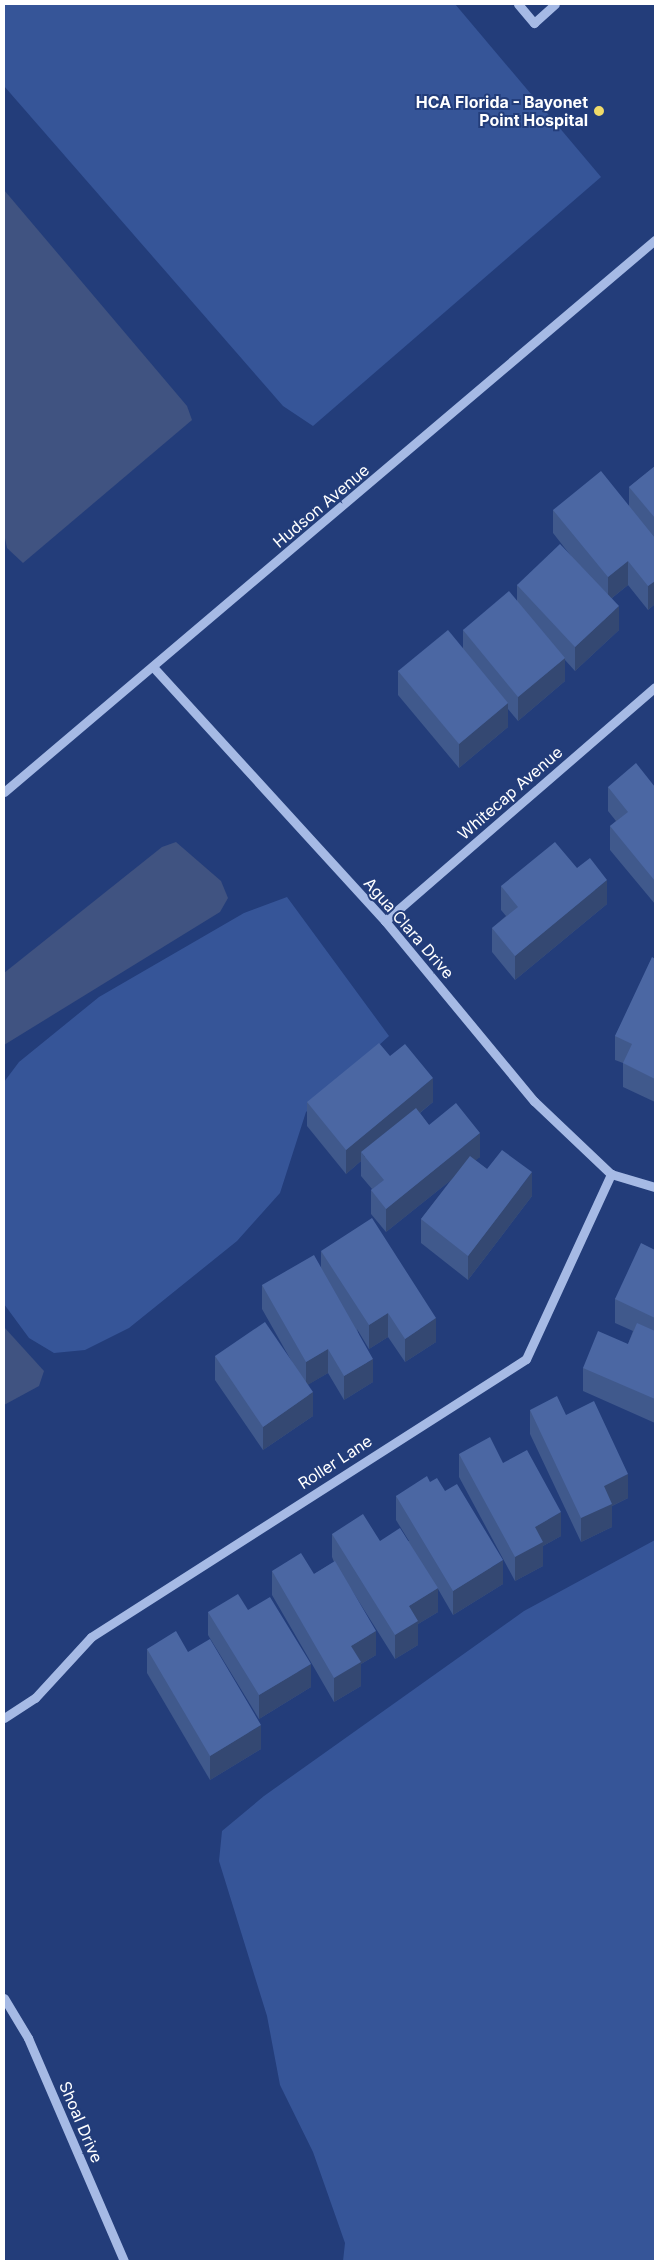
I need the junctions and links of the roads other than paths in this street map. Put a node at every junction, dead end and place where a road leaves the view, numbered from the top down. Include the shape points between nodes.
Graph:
1 (518, 4) edge
2 (555, 4) edge
3 (655, 240) edge
4 (154, 668) junction
5 (655, 687) edge
6 (4, 792) edge
7 (385, 920) junction
8 (611, 1174) junction
9 (655, 1187) edge
10 (4, 1718) edge
11 (4, 1998) edge
12 (124, 2261) edge

1 - 2 street via 534,23
3 - 4 street, Hudson Avenue
4 - 6 street, Hudson Avenue
4 - 7 street, Agua Clara Drive
5 - 7 street, Whitecap Avenue
7 - 8 street, Agua Clara Drive via 534,1101
8 - 9 street, Agua Clara Drive
8 - 10 street, Roller Lane via 526,1358 91,1636 34,1698
11 - 12 street, Shoal Drive via 28,2038

